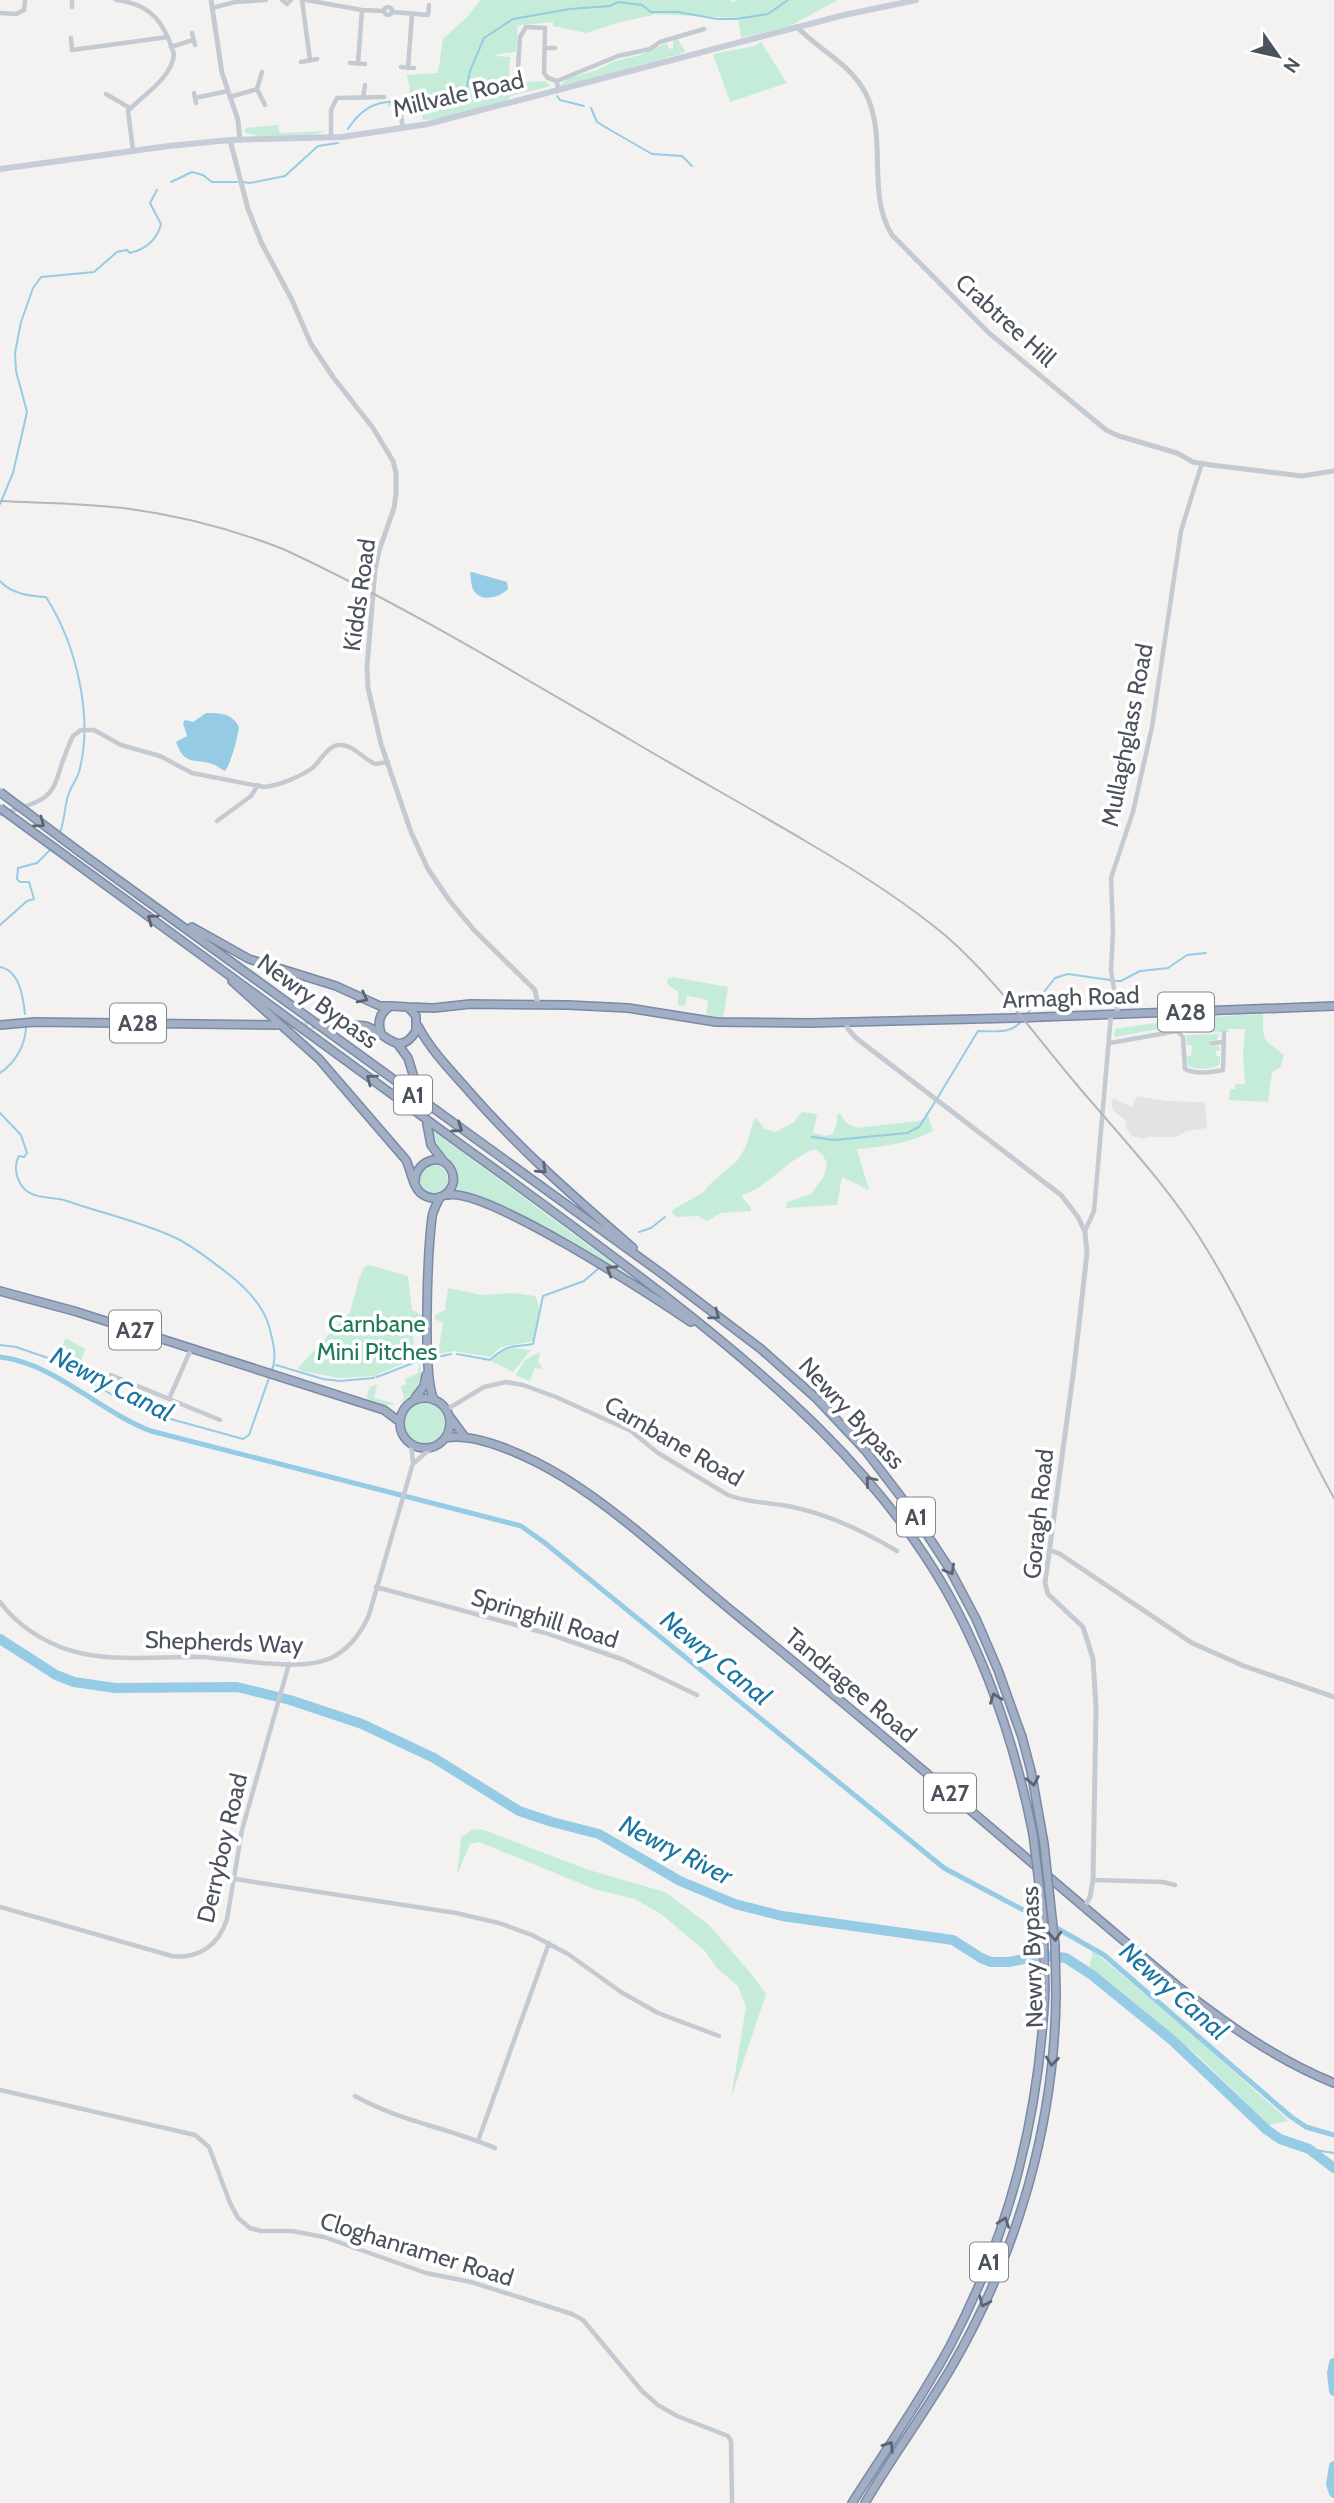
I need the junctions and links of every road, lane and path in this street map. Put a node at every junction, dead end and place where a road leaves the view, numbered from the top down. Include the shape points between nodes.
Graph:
1 (25, 0) edge
2 (72, 0) edge
3 (116, 0) edge
4 (211, 0) edge
5 (266, 0) edge
6 (282, 0) edge
7 (291, 0) edge
8 (304, 0) edge
9 (916, 0) edge
10 (429, 5) dead end
11 (72, 7) dead end
12 (212, 8) junction
13 (362, 10) junction
14 (0, 13) edge
15 (412, 14) junction
16 (797, 27) junction
17 (704, 30) dead end
18 (192, 33) dead end
19 (167, 37) junction
20 (71, 38) dead end
21 (172, 47) junction
22 (544, 48) junction
23 (555, 48) dead end
24 (317, 59) dead end
25 (310, 60) junction
26 (301, 62) dead end
27 (350, 63) dead end
28 (358, 63) junction
29 (365, 64) dead end
30 (408, 68) dead end
31 (262, 72) dead end
32 (557, 81) junction
33 (517, 84) dead end
34 (365, 86) dead end
35 (257, 89) junction
36 (558, 91) junction
37 (106, 94) dead end
38 (229, 94) junction
39 (384, 97) dead end
40 (195, 98) dead end
41 (363, 98) junction
42 (265, 105) dead end
43 (130, 108) junction
44 (394, 112) dead end
45 (403, 128) junction
46 (331, 137) junction
47 (230, 140) junction
48 (240, 140) junction
49 (133, 150) junction
50 (0, 169) edge
51 (1202, 463) junction
52 (1334, 471) edge
53 (388, 762) junction
54 (258, 785) junction
55 (0, 792) edge
56 (0, 808) edge
57 (0, 814) edge
58 (217, 821) dead end
59 (166, 914) junction
60 (208, 958) junction
61 (538, 1005) junction
62 (391, 1006) junction
63 (408, 1007) junction
64 (434, 1008) junction
65 (1332, 1008) edge
66 (381, 1014) junction
67 (1115, 1015) junction
68 (846, 1022) junction
69 (418, 1023) junction
70 (0, 1025) edge
71 (277, 1025) tunnel mouth
72 (332, 1026) tunnel mouth
73 (365, 1026) junction
74 (381, 1033) junction
75 (1224, 1033) dead end
76 (413, 1037) junction
77 (1224, 1042) junction
78 (1110, 1043) junction
79 (1212, 1043) dead end
80 (397, 1044) junction
81 (408, 1058) junction
82 (417, 1087) tunnel mouth
83 (427, 1124) tunnel mouth
84 (431, 1145) junction
85 (444, 1162) junction
86 (421, 1165) junction
87 (415, 1181) junction
88 (424, 1195) junction
89 (443, 1196) junction
90 (432, 1214) junction
91 (1085, 1232) junction
92 (661, 1273) junction
93 (0, 1291) edge
94 (730, 1348) junction
95 (191, 1349) junction
96 (427, 1371) junction
97 (111, 1375) dead end
98 (169, 1399) junction
99 (434, 1400) junction
100 (413, 1401) junction
101 (404, 1409) junction
102 (384, 1410) junction
103 (448, 1413) junction
104 (219, 1420) dead end
105 (400, 1422) junction
106 (464, 1436) junction
107 (445, 1438) junction
108 (411, 1444) junction
109 (432, 1447) junction
110 (413, 1463) junction
111 (894, 1540) dead end
112 (890, 1547) junction
113 (1050, 1550) junction
114 (897, 1551) dead end
115 (376, 1587) junction
116 (0, 1601) edge
117 (289, 1664) junction
118 (697, 1695) dead end
119 (1334, 1697) edge
120 (234, 1879) junction
121 (1093, 1880) junction
122 (1175, 1885) dead end
123 (0, 1907) edge
124 (1084, 1908) junction
125 (549, 1943) junction
126 (719, 2036) dead end
127 (1334, 2083) edge
128 (0, 2090) edge
129 (355, 2096) dead end
130 (478, 2141) junction
131 (495, 2148) dead end
132 (732, 2503) edge
133 (852, 2503) edge
134 (865, 2503) edge

1 - 14 street via 24,10
2 - 11 street
3 - 19 street via 135,3 151,13
4 - 12 street
5 - 12 street
6 - 7 street via 287,4
8 - 13 street
8 - 25 street
9 - 16 main road, Millvale Road
10 - 15 street via 428,15
12 - 38 street
13 - 15 street
13 - 28 street
15 - 30 street
16 - 36 main road, Millvale Road
16 - 51 street, Crabtree Hill via 838,59 866,95 876,133 880,203 892,235 976,321 1092,419 1119,436
17 - 32 street via 618,56
18 - 21 street via 194,43
19 - 20 street via 72,50
19 - 21 street
21 - 43 street via 169,68
22 - 23 street
22 - 32 street via 545,75
22 - 33 street via 545,28 526,27
24 - 25 street
25 - 26 street
27 - 28 street
28 - 29 street
31 - 35 street
32 - 36 street
34 - 41 street
35 - 38 street
35 - 42 street
36 - 45 main road, Millvale Road
37 - 43 street via 113,94
38 - 40 street
38 - 48 street
39 - 41 street
41 - 46 street via 335,100
43 - 49 street
44 - 45 street via 400,111
45 - 46 main road, Millvale Road
46 - 48 main road, Millvale Road
47 - 48 main road, Millvale Road
47 - 49 main road, Millvale Road
47 - 53 street, Kidds Road via 261,244 311,344 393,461 396,494 375,570 367,667 372,709
49 - 50 main road, Millvale Road
51 - 52 street, Crabtree Hill via 1302,476
51 - 67 street, Mullaghglass Road via 1181,531 1152,727 1133,812 1111,878
53 - 54 street via 374,764 337,745 305,772 272,786
53 - 61 street, Kidds Road via 428,869 474,930 536,990
54 - 57 street via 192,773 99,732 81,731 68,747 50,794 31,806
54 - 58 street via 251,796
55 -> 59 highway, Newry Bypass / A1, bridge
60 -> 56 highway, Newry Bypass / A1, bridge
59 -> 62 highway via 249,959
59 -> 92 highway, Newry Bypass / A1
60 - 87 highway via 340,1082 406,1160
94 -> 60 highway, Newry Bypass / A1 via 589,1237
61 - 64 highway, A28
61 - 68 highway, Armagh Road / A28 via 623,1007 716,1022
62 - 63 highway, A28
62 - 66 highway
63 - 64 highway, A28
63 - 69 highway
64 - 69 highway
65 - 67 highway, Armagh Road / A28
66 - 73 highway
66 - 74 highway
67 - 68 highway, Armagh Road / A28
67 - 78 street, Goragh Road
68 - 91 street, Goragh Road via 856,1038 1061,1195
69 - 76 highway
69 -> 92 highway via 445,1064 520,1148
70 - 71 highway, A28
72 - 73 highway
73 - 74 highway
74 - 80 highway
75 - 77 street
76 - 80 highway
76 - 81 highway
77 - 78 street via 1223,1070 1192,1073 1185,1069 1183,1037 1177,1031
77 - 79 street
78 - 91 street, Goragh Road via 1094,1211
80 - 81 highway
81 - 82 highway
83 - 84 highway
84 - 85 highway
84 - 86 highway
85 - 86 highway via 432,1160
85 - 89 highway via 454,1178
86 - 87 highway
87 - 88 highway
88 - 89 highway
88 - 90 highway
89 - 90 highway
94 -> 89 highway via 641,1288 541,1230 464,1195
90 - 96 highway
91 - 113 street, Goragh Road via 1087,1253
92 -> 134 highway, Newry Bypass / A1, bridge via 761,1349 817,1399 865,1450 911,1510 949,1568 998,1670 1031,1771 1044,1844 1053,1913 1055,2028 1029,2183 984,2305 951,2367
93 - 95 highway, A27
133 -> 94 highway, Newry Bypass / A1, bridge via 940,2364 967,2312 1016,2182 1041,2058 1043,1916 1020,1776 988,1677 960,1616 925,1556 871,1482 800,1409
95 - 98 street
95 - 102 highway, A27
96 - 99 highway
96 - 100 highway via 424,1386
97 - 98 street
98 - 104 street
99 - 100 highway
99 - 103 highway
100 - 101 highway
101 - 102 highway, A27
101 - 105 highway
102 - 105 highway, A27
103 - 106 highway
103 - 107 highway
103 - 112 street, Carnbane Road via 471,1394 496,1384 533,1388 631,1431 657,1453 728,1496 796,1507
105 - 108 highway, A27 via 402,1434
106 - 107 highway, Tandragee Road / A27
106 - 124 highway, Tandragee Road / A27 via 532,1461 606,1507
107 - 109 highway, A27
108 - 109 highway
108 - 110 street, Shepherds Way
109 - 110 street
110 - 115 street, Shepherds Way
111 - 112 street
112 - 114 street, Carnbane Road
113 - 119 street via 1192,1643
113 - 121 street, Goragh Road via 1047,1591 1083,1627 1093,1659
115 - 117 street, Shepherds Way via 365,1625 350,1644 318,1662
115 - 118 street, Springhill Road via 549,1634 624,1660
116 - 117 street, Shepherds Way via 38,1635 85,1654
117 - 120 street, Derryboy Road via 242,1830
120 - 123 street, Derryboy Road via 223,1931 211,1947 190,1956 172,1956
120 - 125 street via 473,1916
121 - 122 street
121 - 124 street, Goragh Road
124 - 127 highway, Tandragee Road / A27 via 1244,2036
125 - 126 street via 642,2005
125 - 130 street
128 - 132 street, Cloghanramer Road via 201,2137 238,2218 256,2230 324,2237 426,2273 471,2282 578,2317 658,2405 728,2437
129 - 130 street via 411,2121
130 - 131 street

